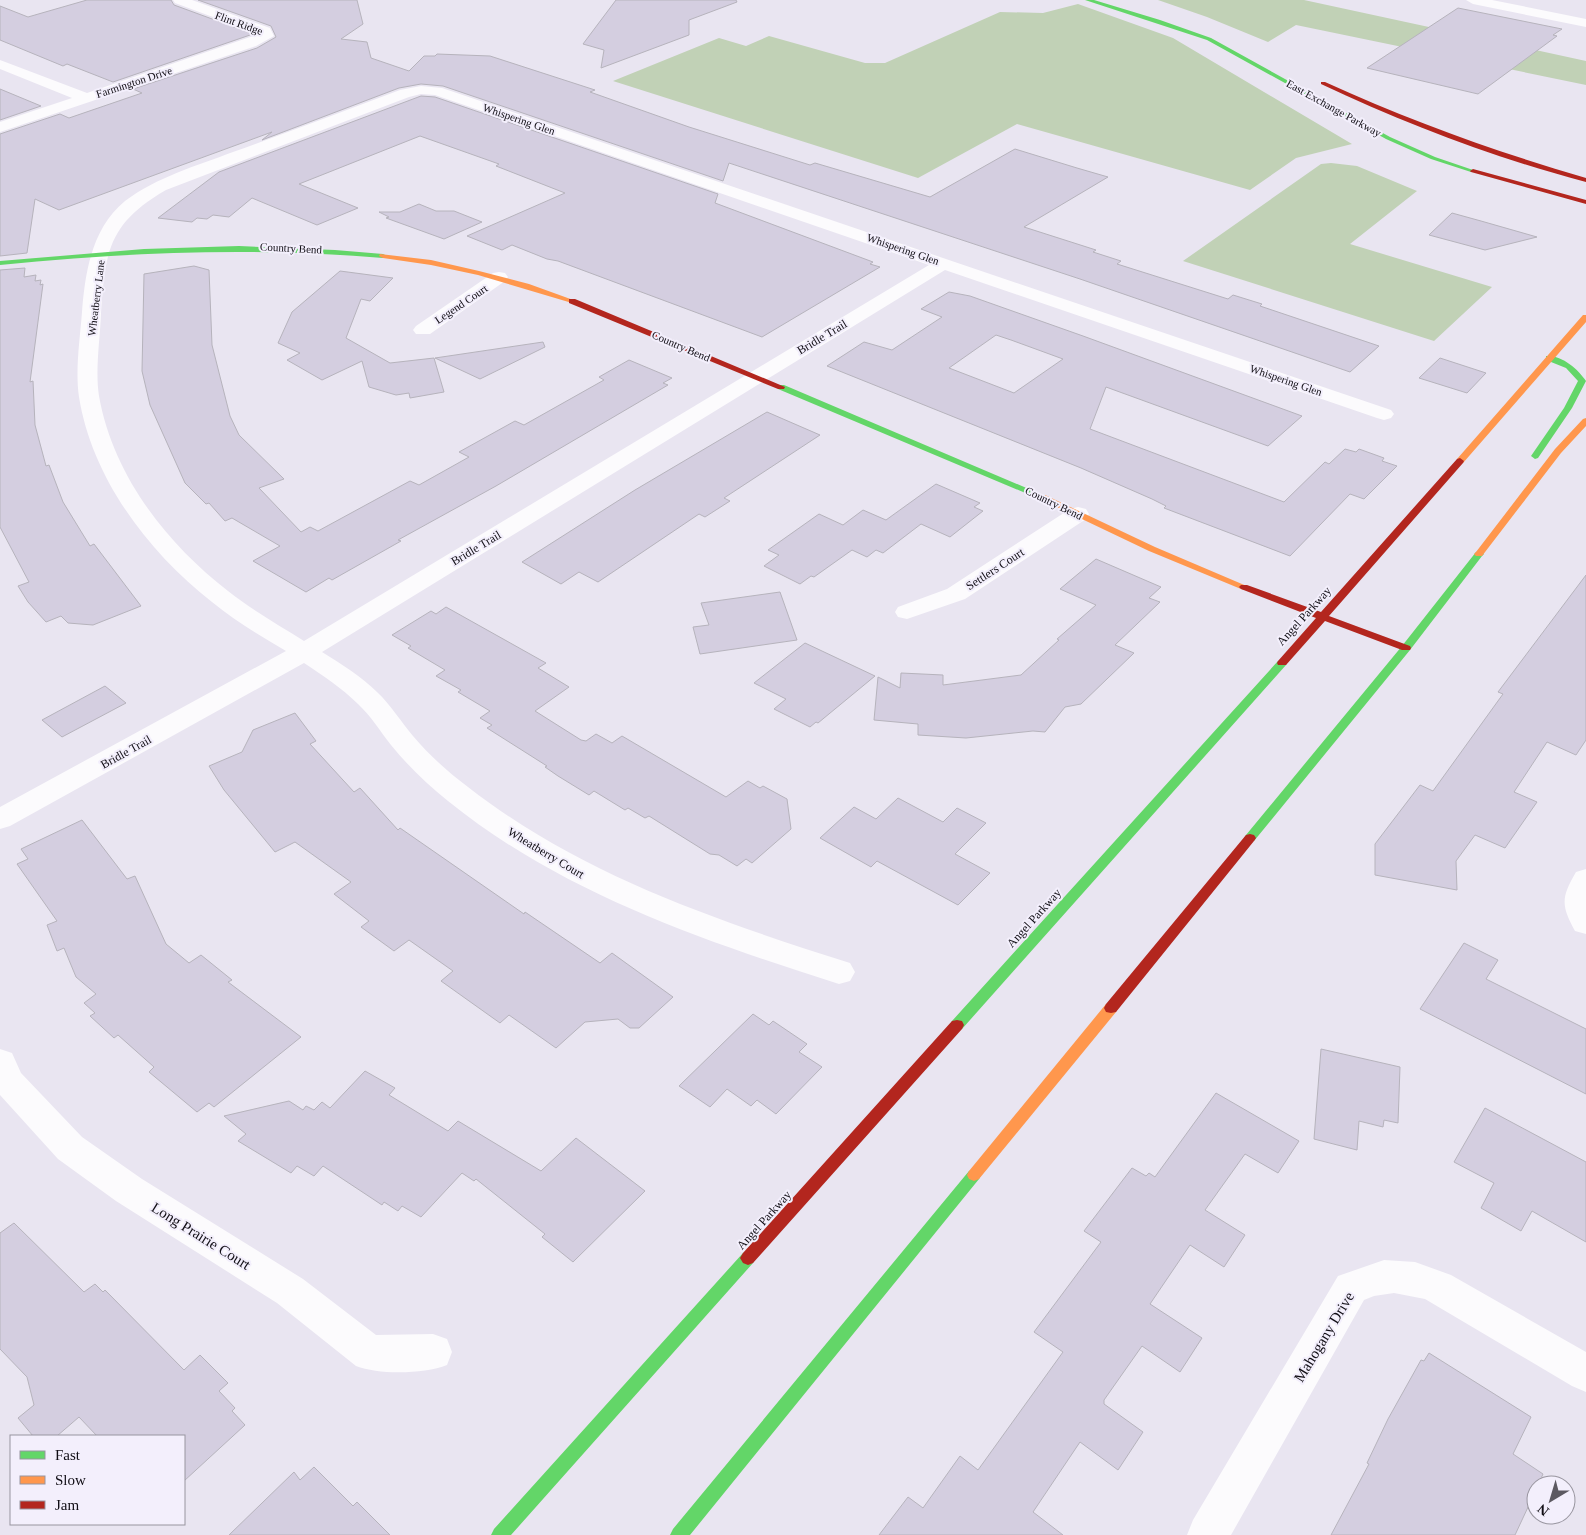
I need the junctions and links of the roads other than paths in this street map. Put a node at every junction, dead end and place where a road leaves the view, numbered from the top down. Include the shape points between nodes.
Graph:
1 (180, 0) edge
2 (1088, 0) edge
3 (1473, 0) edge
4 (1586, 23) edge
5 (268, 36) joint
6 (1259, 54) dead end
7 (1240, 56) junction
8 (0, 64) edge
9 (1316, 79) dead end
10 (421, 90) joint
11 (86, 98) junction
12 (0, 127) edge
13 (1491, 176) junction
14 (1586, 180) edge
15 (1586, 202) edge
16 (1586, 208) edge
17 (101, 252) junction
18 (944, 263) junction
19 (0, 264) edge
20 (499, 278) junction
21 (1586, 317) edge
22 (423, 330) dead end
23 (1550, 358) junction
24 (757, 377) junction
25 (1384, 414) dead end
26 (1586, 421) edge
27 (1521, 497) junction
28 (1078, 514) junction
29 (907, 612) dead end
30 (1323, 617) junction
31 (1406, 648) junction
32 (304, 652) junction
33 (0, 819) edge
34 (1586, 880) edge
35 (1586, 923) edge
36 (839, 972) dead end
37 (0, 1063) edge
38 (433, 1352) dead end
39 (1586, 1373) edge
40 (500, 1535) edge
41 (679, 1535) edge
42 (1208, 1535) edge

1 - 5 street, Flint Ridge via 265,31
2 - 7 main road, East Exchange Parkway via 1183,29
3 - 4 street
5 - 11 street, Farmington Drive
6 - 7 main road
7 - 13 main road, East Exchange Parkway via 1353,120 1412,149
8 - 11 street
9 - 14 main road, East Exchange Parkway via 1373,108 1433,132
10 - 17 street, Wheatberry Lane via 404,93 145,195 108,230
10 - 18 street, Whispering Glen via 443,93
11 - 12 street, Farmington Drive
13 - 15 main road, East Exchange Parkway
13 - 16 main road
17 - 19 main road, Country Bend
17 - 20 main road, Country Bend via 205,247 324,250 400,258
17 - 32 street, Wheatberry Lane via 92,312 89,394 101,446 134,508 188,570 220,597
18 - 24 street, Bridle Trail
18 - 25 street, Whispering Glen
20 - 22 street, Legend Court
20 - 24 main road, Country Bend via 529,285
21 - 23 main road, Angel Parkway
23 - 27 main road via 1567,364 1578,372 1582,381 1529,468
23 - 30 main road, Angel Parkway
24 - 28 main road, Country Bend via 1029,490
24 - 32 street, Bridle Trail
26 - 27 main road
27 - 31 main road
28 - 29 street, Settlers Court via 956,594
28 - 30 main road, Country Bend via 1172,558
30 - 31 main road, Country Bend
30 - 40 main road, Angel Parkway
31 - 41 main road
32 - 33 street, Bridle Trail
32 - 36 street, Wheatberry Court via 364,694 407,747 462,798 526,843 589,879 687,922
34 - 35 street via 1578,895 1579,909
37 - 38 street, Long Prairie Court via 9,1082 70,1148 129,1190 290,1291 370,1353
39 - 42 street, Mahogany Drive via 1438,1286 1414,1277 1391,1275 1369,1279 1351,1288

